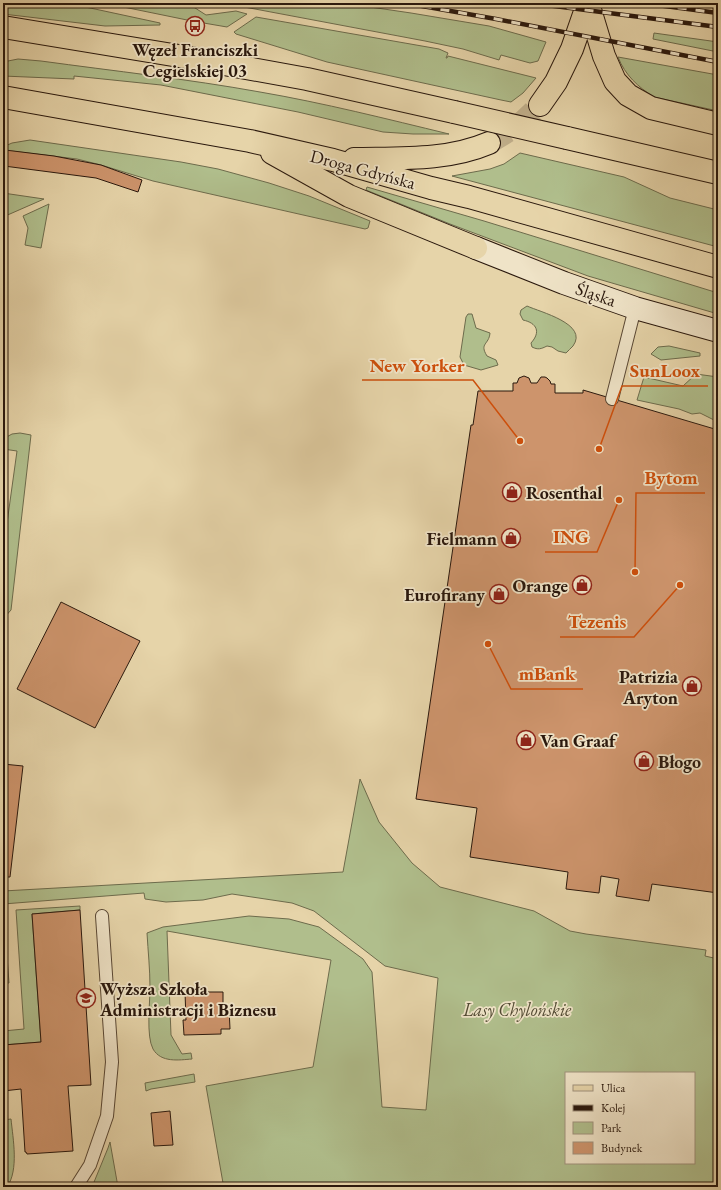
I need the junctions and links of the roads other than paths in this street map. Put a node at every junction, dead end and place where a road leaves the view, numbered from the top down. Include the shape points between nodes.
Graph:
1 (588, 3) edge
2 (3, 28) edge
3 (5, 100) edge
4 (540, 105) tunnel mouth
5 (718, 124) edge
6 (250, 141) junction
7 (489, 143) tunnel mouth
8 (333, 160) junction
9 (718, 173) edge
10 (476, 248) joint
11 (718, 267) edge
12 (635, 308) junction
13 (718, 331) edge
14 (612, 399) dead end
15 (102, 916) dead end
16 (76, 1187) edge

1 - 4 main road via 572,49 556,82
1 - 5 main road via 604,56 615,80 628,95 651,108
2 - 9 main road, bridge via 307,79
3 - 6 main road, Droga Gdyńska
6 - 8 main road, Droga Gdyńska
6 - 10 main road via 349,196
7 - 8 main road via 462,153 421,158
8 - 11 main road, Droga Gdyńska
10 - 12 street, Śląska
12 - 13 street, Śląska
12 - 14 lane
15 - 16 lane via 112,1062 107,1116 90,1165

